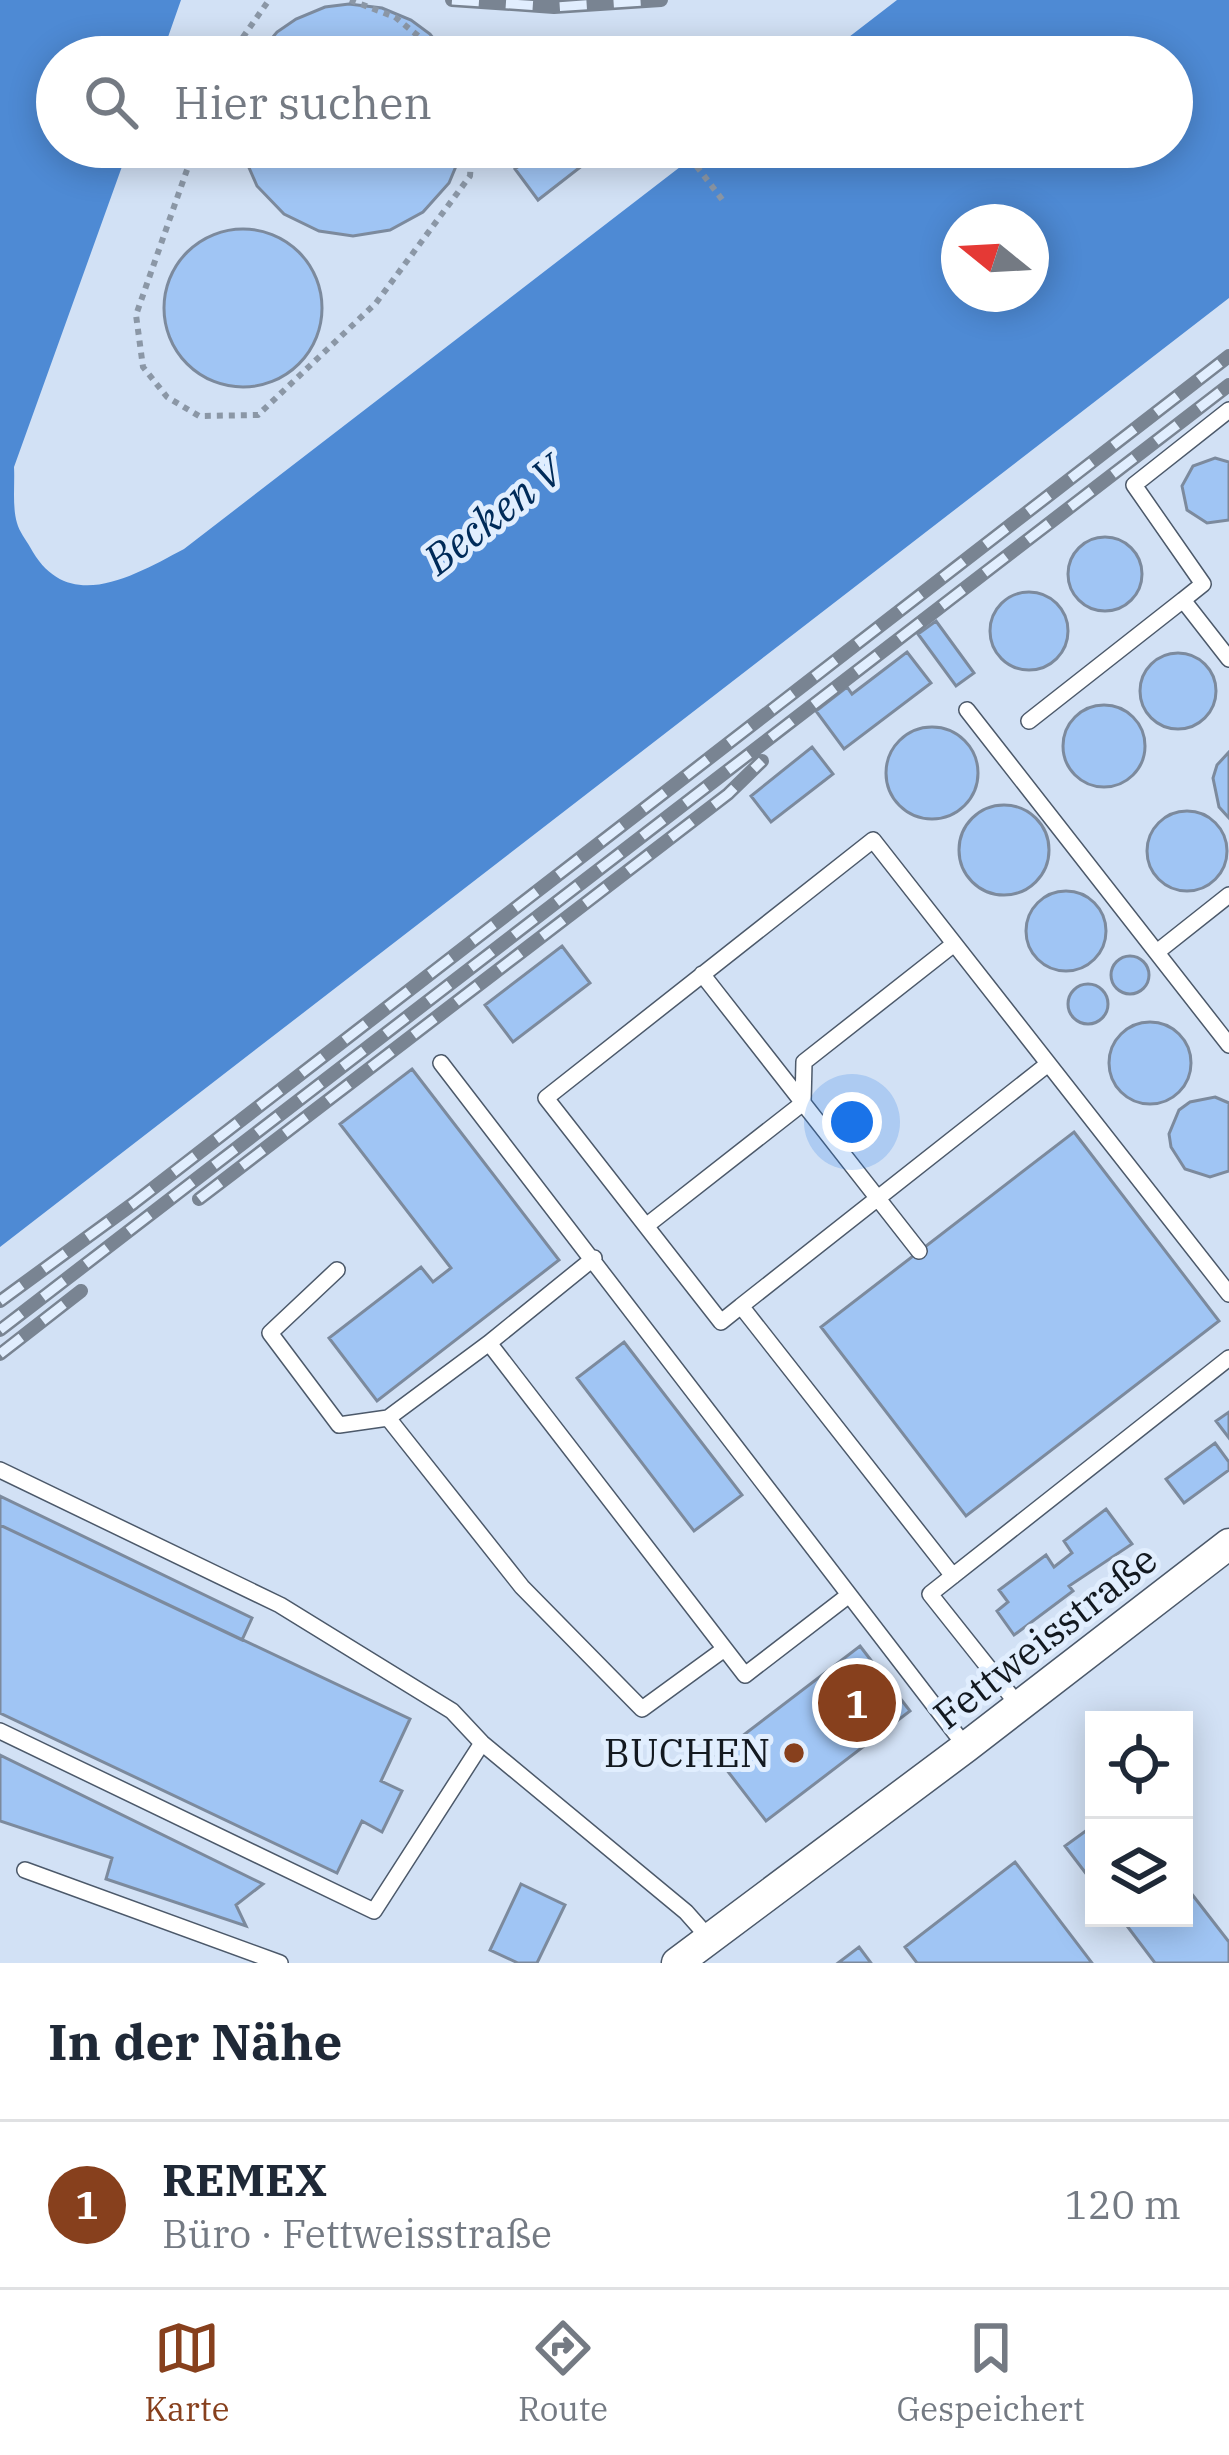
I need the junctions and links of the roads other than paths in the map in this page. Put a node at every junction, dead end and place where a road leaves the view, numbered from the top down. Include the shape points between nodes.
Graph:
1 (1229, 410) edge
2 (1183, 600) junction
3 (1229, 658) edge
4 (967, 710) dead end
5 (1029, 722) dead end
6 (1229, 895) edge
7 (954, 944) junction
8 (1156, 952) junction
9 (702, 974) junction
10 (1229, 1045) edge
11 (441, 1063) dead end
12 (1048, 1064) junction
13 (802, 1103) junction
14 (878, 1198) junction
15 (646, 1226) junction
16 (919, 1251) dead end
17 (594, 1258) junction
18 (337, 1270) dead end
19 (1229, 1294) edge
20 (741, 1306) junction
21 (489, 1343) junction
22 (1229, 1358) edge
23 (388, 1418) junction
24 (0, 1470) edge
25 (1229, 1544) edge
26 (953, 1576) junction
27 (849, 1595) junction
28 (723, 1650) junction
29 (1019, 1706) junction
30 (0, 1731) edge
31 (482, 1743) junction
32 (966, 1747) junction
33 (25, 1870) dead end
34 (709, 1938) junction
35 (280, 1963) edge
36 (677, 1963) edge

1 - 2 lane via 1134,485 1203,584
2 - 3 lane
2 - 5 lane
4 - 8 lane
6 - 8 lane
7 - 9 lane via 872,840
7 - 12 lane
7 - 13 lane via 804,1062
8 - 10 lane
9 - 13 lane
9 - 15 lane via 545,1098
11 - 17 lane
12 - 14 lane
12 - 19 lane
13 - 14 lane
13 - 15 lane
14 - 16 lane
14 - 20 lane
15 - 20 lane via 722,1322
17 - 21 lane
17 - 27 lane
18 - 23 lane via 270,1333 339,1425
20 - 26 lane
21 - 23 lane
21 - 28 lane
22 - 26 lane
23 - 28 lane via 522,1587 642,1708
24 - 31 lane via 280,1605 452,1712
25 - 29 street, Fettweisstraße
26 - 29 lane via 930,1594
27 - 28 lane via 745,1675
27 - 32 lane
29 - 32 street, Fettweisstraße
30 - 31 lane via 374,1911
31 - 34 lane
32 - 34 street, Fettweisstraße
33 - 35 lane
34 - 36 street, Fettweisstraße

